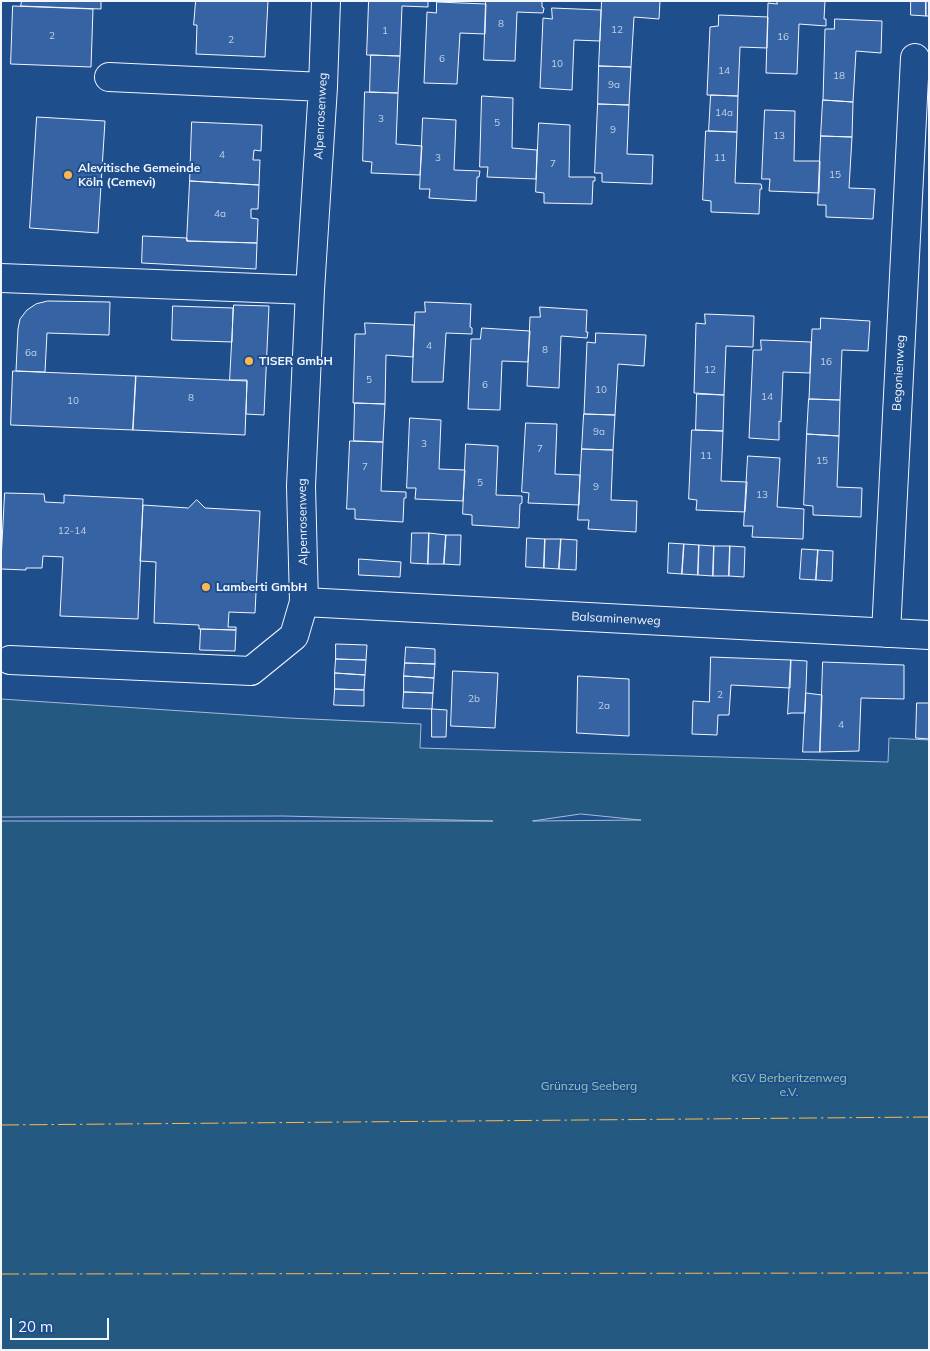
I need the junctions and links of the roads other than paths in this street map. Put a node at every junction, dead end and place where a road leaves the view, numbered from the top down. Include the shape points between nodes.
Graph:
1 (326, 1) edge
2 (915, 58) dead end
3 (109, 77) dead end
4 (323, 87) junction
5 (920, 112) edge
6 (1, 278) edge
7 (310, 290) junction
8 (304, 602) junction
9 (886, 633) junction
10 (929, 635) edge
11 (10, 660) dead end

1 - 4 street, Alpenrosenweg
2 - 5 street, Begonienweg
3 - 4 street
4 - 7 street, Alpenrosenweg
5 - 9 street, Begonienweg
6 - 7 street
7 - 8 street, Alpenrosenweg via 301,486
8 - 9 street, Balsaminenweg
8 - 11 street, Alpenrosenweg via 294,636 251,671
9 - 10 street, Balsaminenweg

